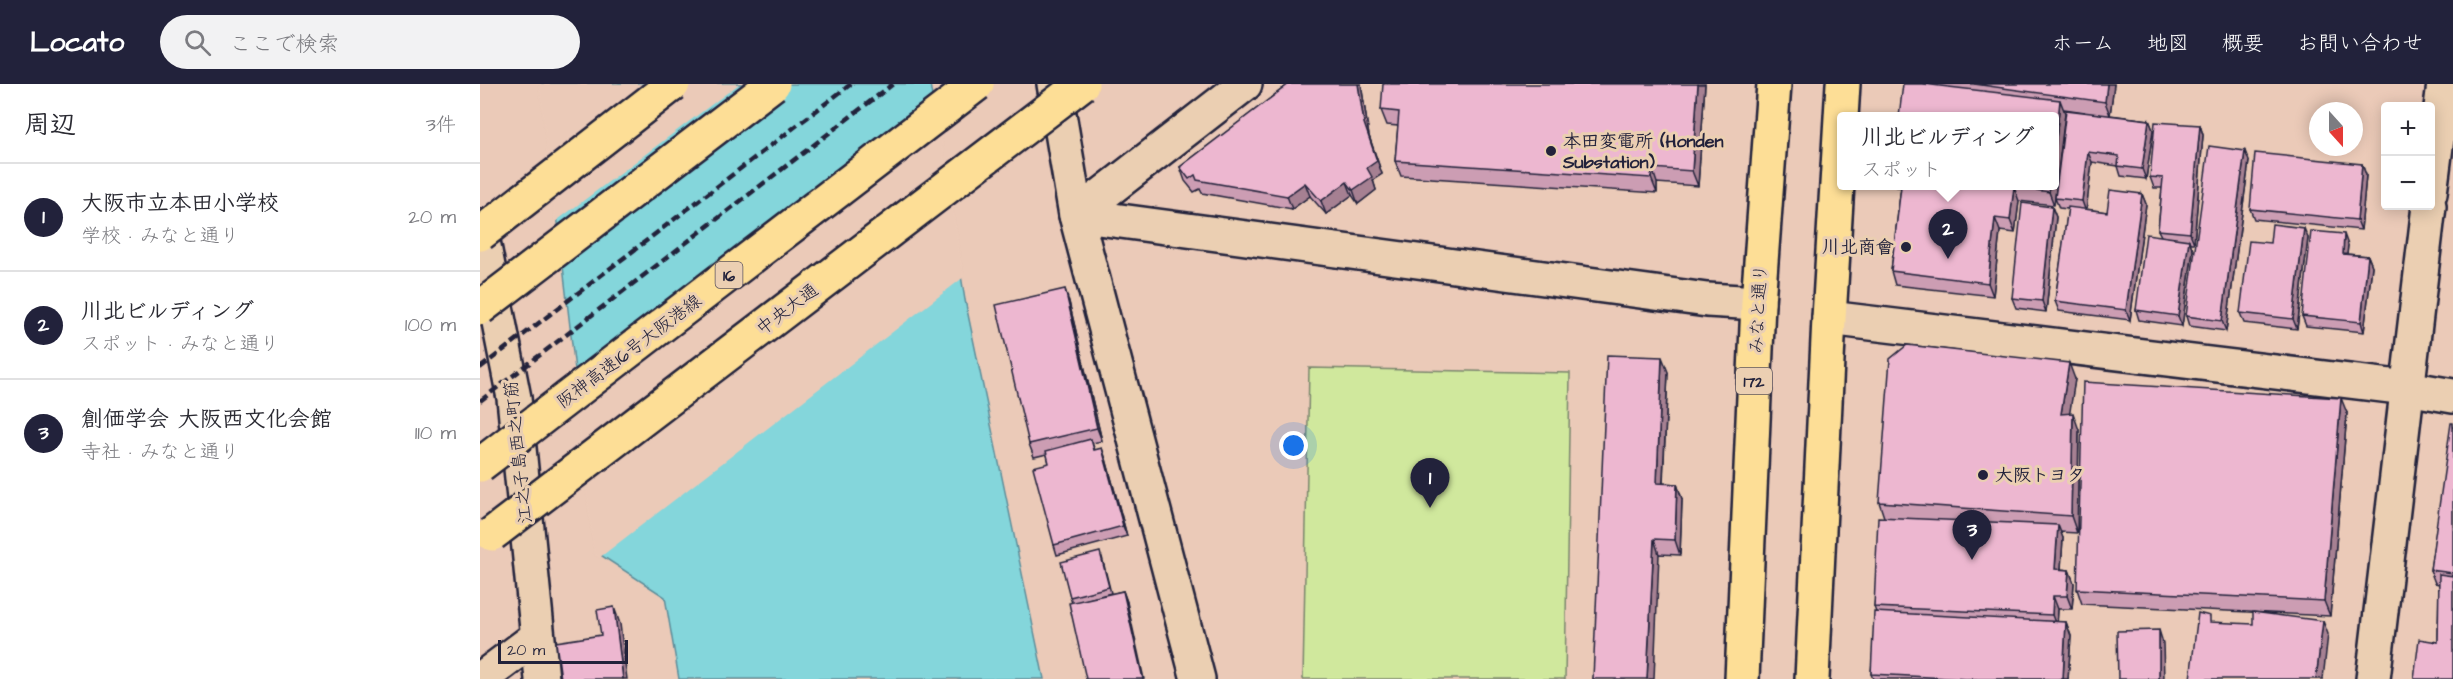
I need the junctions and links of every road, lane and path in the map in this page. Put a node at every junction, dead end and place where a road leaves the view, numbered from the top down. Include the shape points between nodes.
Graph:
1 (673, 84) edge
2 (773, 84) edge
3 (977, 84) edge
4 (1054, 84) edge
5 (1082, 84) edge
6 (1245, 84) edge
7 (1774, 84) edge
8 (1843, 84) edge
9 (2444, 84) edge
10 (1841, 112) edge
11 (2435, 156) edge
12 (1837, 184) edge
13 (2429, 210) edge
14 (1076, 215) junction
15 (480, 226) edge
16 (480, 234) edge
17 (1758, 303) junction
18 (480, 308) edge
19 (1829, 318) junction
20 (2407, 388) junction
21 (2453, 396) edge
22 (480, 465) edge
23 (492, 534) dead end
24 (537, 637) junction
25 (480, 679) edge
26 (542, 679) edge
27 (1198, 679) edge
28 (1742, 679) edge
29 (1812, 679) edge
30 (2373, 679) edge

1 - 16 main road, bridge
2 - 18 main road, bridge
3 - 22 main road, 阪神高速16号大阪港線 / 16, bridge
4 - 14 street
5 - 23 main road, 中央大通, bridge
6 - 14 street
7 - 17 main road, みなと通り / 172
8 - 10 main road
9 - 11 street
12 - 19 main road
13 - 20 street
14 - 17 street via 1695,298
14 - 27 street
15 - 24 street, 江之子島西之町筋 via 514,398
17 - 28 main road, みなと通り / 172
19 - 20 street
19 - 29 main road
20 - 21 street
20 - 30 street
24 - 25 street
24 - 26 street, 江之子島西之町筋

